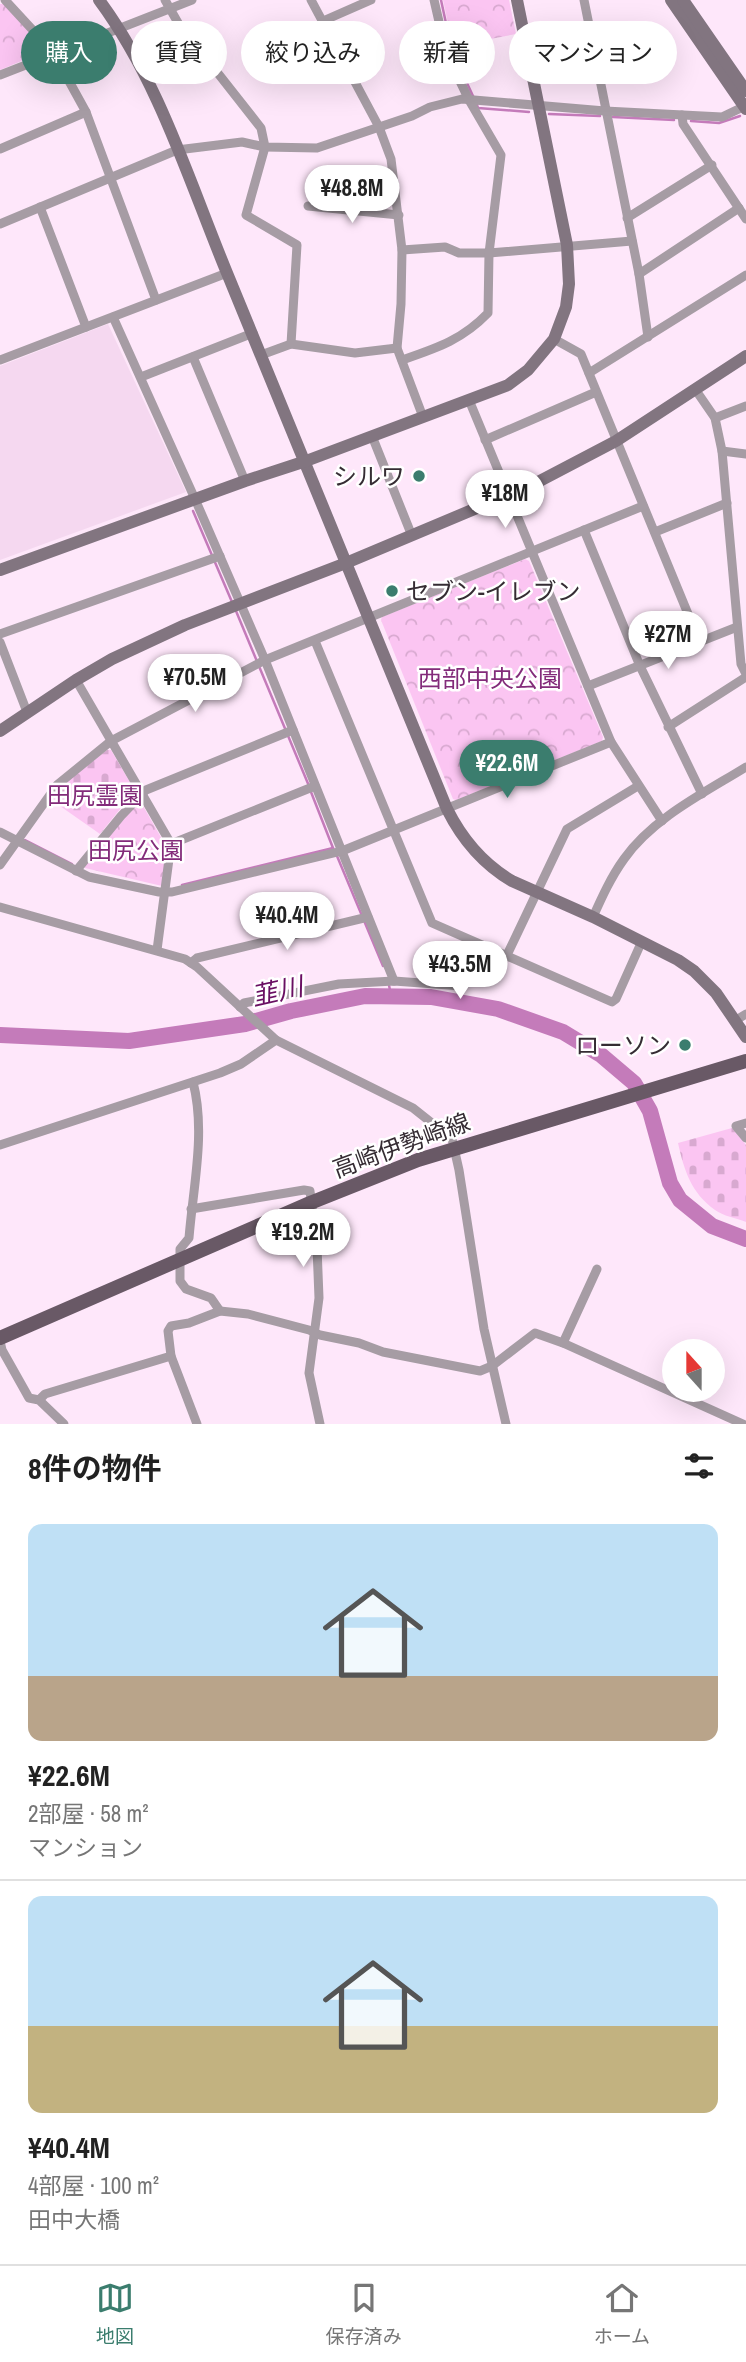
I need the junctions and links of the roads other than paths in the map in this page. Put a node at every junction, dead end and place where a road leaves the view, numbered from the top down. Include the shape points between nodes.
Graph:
1 (5, 0) edge
2 (99, 0) edge
3 (192, 0) edge
4 (312, 0) edge
5 (371, 0) edge
6 (434, 0) edge
7 (517, 0) edge
8 (583, 0) edge
9 (671, 0) edge
10 (682, 0) edge
11 (167, 4) edge
12 (24, 21) edge
13 (323, 21) joint
14 (120, 27) junction
15 (117, 28) edge
16 (21, 66) edge
17 (0, 75) edge
18 (71, 84) edge
19 (356, 84) edge
20 (746, 91) edge
21 (468, 100) junction
22 (538, 105) junction
23 (745, 107) edge
24 (605, 111) junction
25 (86, 112) junction
26 (682, 115) junction
27 (379, 127) junction
28 (265, 147) junction
29 (0, 149) edge
30 (177, 150) junction
31 (712, 165) junction
32 (111, 177) junction
33 (307, 206) dead end
34 (40, 207) junction
35 (739, 208) junction
36 (399, 215) junction
37 (627, 218) junction
38 (746, 219) edge
39 (0, 224) edge
40 (632, 241) junction
41 (567, 245) junction
42 (402, 250) junction
43 (489, 253) junction
44 (227, 273) junction
45 (639, 274) junction
46 (746, 275) edge
47 (156, 300) junction
48 (113, 317) junction
49 (86, 327) junction
50 (253, 333) junction
51 (648, 337) junction
52 (554, 339) junction
53 (290, 344) junction
54 (397, 348) junction
55 (261, 355) junction
56 (746, 356) edge
57 (193, 357) junction
58 (0, 360) edge
59 (402, 360) junction
60 (589, 373) junction
61 (141, 377) junction
62 (695, 389) junction
63 (596, 392) junction
64 (468, 400) junction
65 (746, 406) edge
66 (423, 417) junction
67 (715, 418) junction
68 (372, 436) junction
69 (485, 440) junction
70 (616, 441) junction
71 (722, 451) junction
72 (746, 454) edge
73 (306, 461) junction
74 (245, 481) junction
75 (508, 496) junction
76 (195, 499) junction
77 (727, 503) junction
78 (643, 506) junction
79 (584, 530) junction
80 (655, 532) junction
81 (412, 536) junction
82 (530, 552) junction
83 (220, 556) junction
84 (346, 563) junction
85 (0, 570) edge
86 (240, 603) junction
87 (368, 619) junction
88 (737, 627) junction
89 (0, 634) edge
90 (315, 641) junction
91 (0, 642) edge
92 (700, 643) junction
93 (265, 660) junction
94 (640, 666) junction
95 (746, 676) edge
96 (76, 680) junction
97 (588, 686) junction
98 (27, 712) junction
99 (668, 727) junction
100 (293, 730) junction
101 (0, 731) edge
102 (111, 741) junction
103 (611, 743) junction
104 (746, 767) edge
105 (315, 786) junction
106 (638, 786) junction
107 (141, 793) junction
108 (702, 794) junction
109 (447, 809) junction
110 (662, 821) junction
111 (393, 831) junction
112 (0, 832) edge
113 (18, 840) junction
114 (171, 844) junction
115 (342, 851) junction
116 (0, 865) edge
117 (76, 871) junction
118 (165, 892) junction
119 (536, 892) junction
120 (0, 907) edge
121 (368, 917) junction
122 (593, 917) junction
123 (642, 941) junction
124 (477, 944) junction
125 (157, 950) junction
126 (507, 955) junction
127 (191, 963) junction
128 (394, 981) junction
129 (242, 1009) junction
130 (741, 1017) edge
131 (746, 1037) edge
132 (276, 1040) junction
133 (746, 1061) edge
134 (193, 1082) junction
135 (746, 1123) edge
136 (746, 1138) edge
137 (0, 1145) edge
138 (455, 1148) junction
139 (310, 1203) junction
140 (191, 1209) junction
141 (180, 1261) junction
142 (597, 1269) dead end
143 (220, 1311) junction
144 (315, 1334) junction
145 (0, 1340) edge
146 (563, 1343) junction
147 (171, 1356) junction
148 (492, 1366) junction
149 (39, 1400) junction
150 (64, 1424) edge
151 (197, 1424) edge
152 (320, 1424) edge
153 (506, 1424) edge
154 (743, 1424) edge

1 - 12 street
2 - 14 street
3 - 11 street
4 - 13 street
5 - 13 street
6 - 21 street via 446,52
7 - 22 street
8 - 24 street
9 - 23 street
10 - 20 street
11 - 14 street
11 - 28 street via 197,57 213,67 261,128
14 - 15 street
14 - 30 street
16 - 17 street
18 - 25 street
19 - 27 street
21 - 22 street
21 - 27 street via 430,107
21 - 43 street via 501,155
22 - 24 street
22 - 41 street
23 - 26 street via 722,117
24 - 26 street
24 - 37 street
25 - 29 street
25 - 32 street
26 - 31 street via 683,124
27 - 28 street via 317,148
27 - 36 street via 391,159
28 - 30 street via 242,142
28 - 53 street via 246,215 297,244
30 - 32 street
30 - 44 street
31 - 35 street
31 - 37 street
32 - 34 street
32 - 47 street
33 - 36 street
34 - 39 street
34 - 49 street
35 - 38 street
35 - 45 street
36 - 42 street
37 - 40 street
40 - 41 street
40 - 45 street
41 - 43 street
41 - 52 street via 566,307
42 - 43 street via 445,247 459,253
42 - 54 street
43 - 59 street via 488,313 449,344
44 - 47 street
44 - 50 street
45 - 51 street
46 - 51 street
47 - 48 street
48 - 49 street
48 - 61 street
49 - 58 street
50 - 55 street
50 - 57 street
51 - 60 street
52 - 60 street via 581,354
52 - 64 street via 528,370 508,384
53 - 54 street via 355,353
53 - 55 street
54 - 59 street
55 - 73 street
56 - 62 street
57 - 61 street
57 - 74 street
59 - 66 street
60 - 63 street
61 - 76 street
62 - 67 street
62 - 70 street
63 - 69 street
63 - 70 street
64 - 66 street
64 - 69 street
65 - 67 street
66 - 68 street
67 - 71 street
68 - 73 street
68 - 81 street
69 - 75 street
70 - 75 street
70 - 78 street
71 - 72 street
71 - 77 street
73 - 74 street
73 - 84 street
74 - 76 street
75 - 81 street
75 - 82 street
76 - 83 street
76 - 85 street
77 - 80 street
77 - 88 street
78 - 79 street
78 - 80 street
79 - 82 street
79 - 94 street
80 - 92 street
81 - 84 street
82 - 87 street
82 - 97 street
83 - 86 street
83 - 89 street
84 - 86 street
84 - 87 street
86 - 93 street
86 - 96 street
87 - 90 street
87 - 109 street
88 - 92 street
88 - 95 street
90 - 93 street
90 - 111 street
91 - 98 street
92 - 94 street
93 - 100 street
93 - 102 street
94 - 97 street
94 - 99 street
95 - 99 street
96 - 98 street
96 - 102 street
97 - 103 street
98 - 101 street
99 - 108 street
100 - 105 street
100 - 107 street
102 - 107 street
102 - 113 street via 57,785
103 - 106 street
103 - 109 street
104 - 108 street
105 - 114 street
105 - 115 street
106 - 110 street
106 - 119 street via 567,829
107 - 114 street
107 - 117 street
108 - 110 street
109 - 111 street
109 - 119 street via 457,829 493,870
110 - 122 street via 625,856
111 - 115 street
111 - 124 street via 432,923
112 - 113 street
113 - 116 street
113 - 117 street
114 - 118 street
115 - 118 street
115 - 121 street
117 - 118 street
118 - 125 street
119 - 122 street
119 - 126 street
120 - 125 street
121 - 127 street
121 - 128 street
122 - 123 street
123 - 126 street via 612,1002
123 - 130 street via 694,971
124 - 126 street
124 - 128 street via 462,986
125 - 127 street
127 - 129 street
128 - 129 street via 339,984 244,1003
129 - 132 street
130 - 131 street
132 - 134 street via 241,1064
132 - 138 street via 413,1108 452,1139
133 - 138 main road, 高崎伊勢崎線
134 - 137 street
134 - 140 street via 198,1139
135 - 136 street via 736,1126
138 - 139 main road, 高崎伊勢崎線
138 - 148 street
139 - 140 street via 310,1191 304,1190
139 - 141 main road, 高崎伊勢崎線
139 - 144 street via 319,1298
140 - 141 street via 189,1238 180,1249
141 - 143 street via 180,1281 186,1289 211,1298
141 - 145 main road, 高崎伊勢崎線
142 - 146 street
143 - 144 street via 248,1314
143 - 147 street via 171,1326
144 - 148 street via 480,1371
144 - 152 street via 309,1373
145 - 149 street via 29,1398
146 - 148 street via 535,1333
146 - 154 street
147 - 149 street via 45,1394
147 - 151 street
148 - 153 street
149 - 150 street

